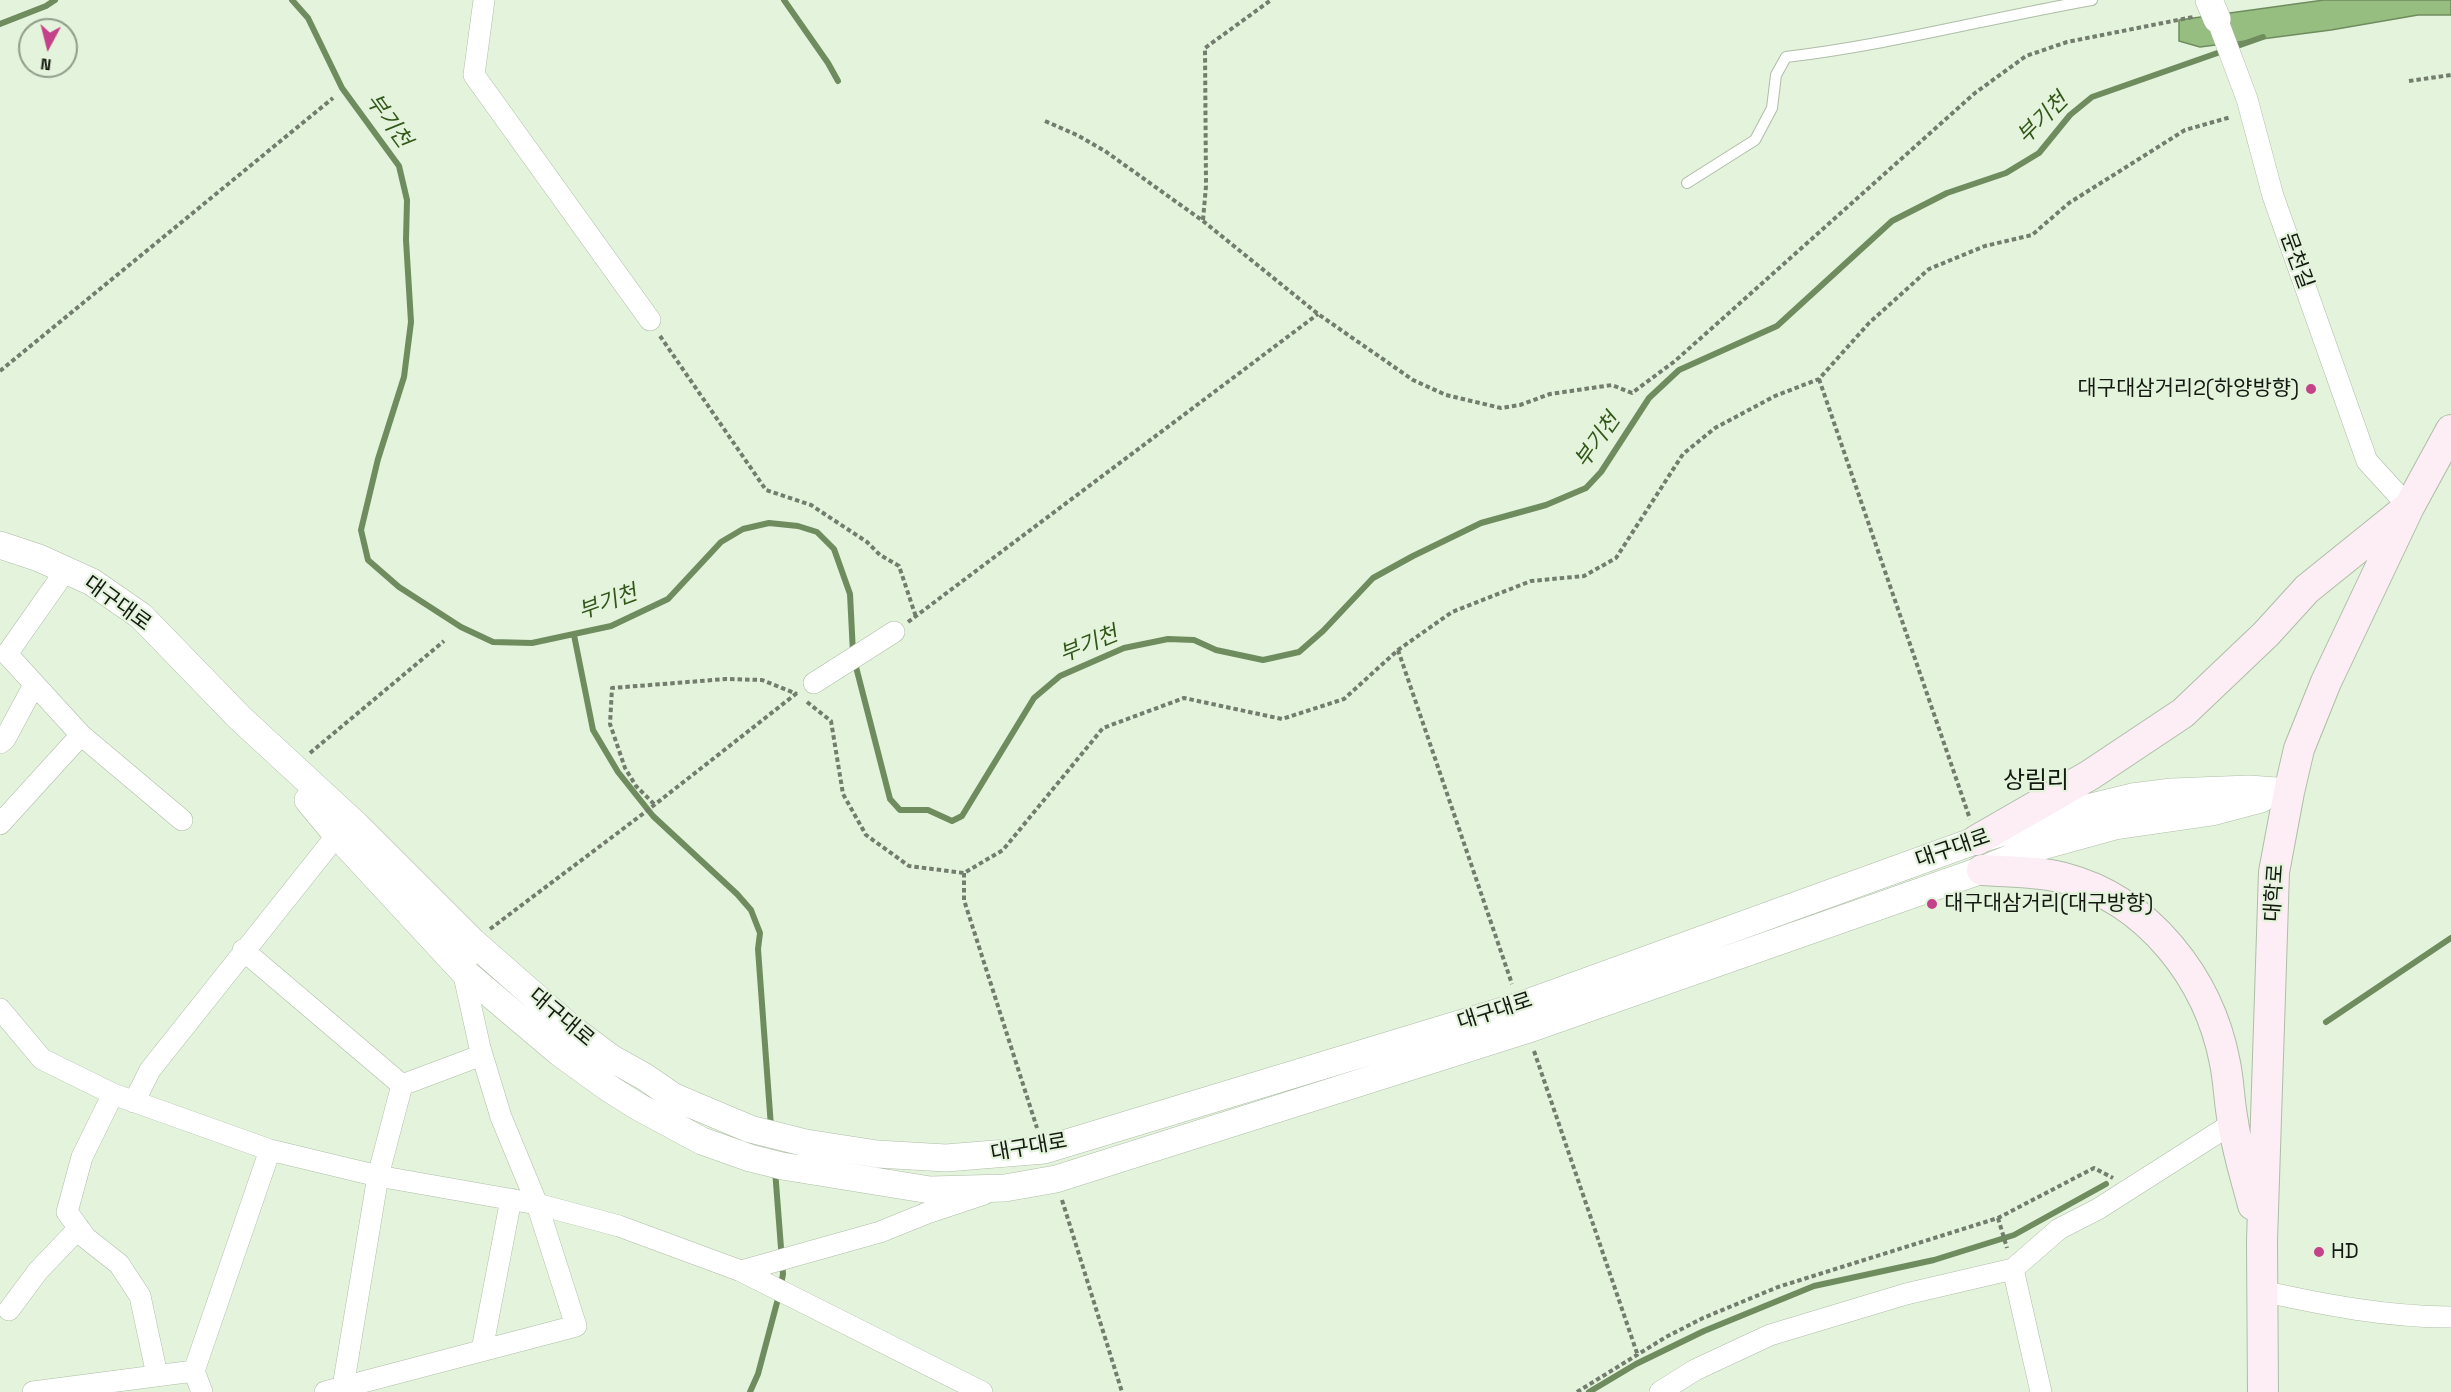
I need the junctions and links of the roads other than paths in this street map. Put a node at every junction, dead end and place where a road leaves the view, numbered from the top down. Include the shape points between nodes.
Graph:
1 (484, 0) edge
2 (2092, 0) edge
3 (2213, 11) edge
4 (1687, 183) dead end
5 (655, 328) road end
6 (2449, 438) edge
7 (2409, 507) junction
8 (0, 545) edge
9 (66, 570) junction
10 (894, 632) road end
11 (34, 685) junction
12 (805, 688) road end
13 (240, 718) junction
14 (81, 735) junction
15 (0, 743) edge
16 (2289, 792) junction
17 (182, 820) dead end
18 (0, 824) edge
19 (337, 835) junction
20 (1977, 840) junction
21 (1982, 870) junction
22 (473, 942) junction
23 (243, 950) junction
24 (463, 972) junction
25 (0, 1009) edge
26 (482, 1055) junction
27 (402, 1085) junction
28 (113, 1094) junction
29 (134, 1102) junction
30 (2233, 1123) junction
31 (270, 1150) junction
32 (378, 1176) junction
33 (1005, 1188) junction
34 (511, 1199) junction
35 (537, 1204) junction
36 (78, 1228) junction
37 (2262, 1241) junction
38 (2013, 1269) junction
39 (741, 1270) junction
40 (2262, 1291) junction
41 (9, 1310) dead end
42 (2451, 1317) edge
43 (482, 1350) junction
44 (194, 1371) junction
45 (157, 1375) junction
46 (334, 1389) edge
47 (33, 1392) edge
48 (202, 1392) edge
49 (982, 1392) edge
50 (1660, 1392) edge
51 (2041, 1392) edge
52 (2263, 1392) edge

1 - 5 street via 474,75
2 - 4 lane via 1847,50 1786,57 1776,75 1772,108 1755,140
3 - 7 street, 문천길 via 2248,105 2273,196 2367,461
6 - 7 main road, 대학로
7 - 16 main road, 대학로 via 2326,682 2299,749
7 - 20 main road via 2307,589 2183,713 2090,775
8 - 9 street, 대구대로
9 - 11 street via 7,654
9 - 13 street, 대구대로 via 92,582 141,615
10 - 12 street
11 - 14 street
11 - 15 street
13 - 19 street, 대구대로
13 - 22 street, 대구대로 via 356,825
14 - 17 street
14 - 18 street
16 - 20 street, 대구대로 via 2210,790 2132,797
16 - 21 street, 대구대로 via 2212,812 2115,826 2035,848
16 - 37 main road, 대학로 via 2274,872
19 - 23 street
19 - 24 street, 대구대로
20 - 22 street, 대구대로 via 1519,1006 1044,1150 984,1156 911,1157 837,1148 750,1129 674,1097 611,1058
21 - 30 main road via 2062,877 2100,890 2146,921 2178,955 2211,1019 2225,1062
21 - 33 street, 대구대로 via 1526,1030 1056,1179
22 - 24 street
23 - 27 street
23 - 29 street via 150,1070
24 - 26 street
24 - 33 street, 대구대로 via 560,1053 637,1106 702,1141 782,1166 930,1190
25 - 28 street via 42,1059
26 - 27 street
26 - 35 street via 501,1117
27 - 32 street
28 - 29 street
28 - 36 street via 82,1157 67,1212
29 - 31 street
30 - 37 main road
30 - 38 street via 2098,1209 2059,1229
31 - 32 street
31 - 44 street
32 - 34 street
32 - 46 street
33 - 39 street via 880,1232
34 - 35 street
34 - 43 street
35 - 39 street via 619,1226
35 - 43 street via 576,1326
36 - 41 street
36 - 45 street via 118,1264 140,1296
37 - 40 main road, 대학로
38 - 50 street via 1906,1294 1770,1335 1695,1370
38 - 51 street
39 - 49 street
40 - 42 street via 2413,1317
40 - 52 main road, 대학로
43 - 46 street
44 - 45 street
44 - 48 street
45 - 47 street

